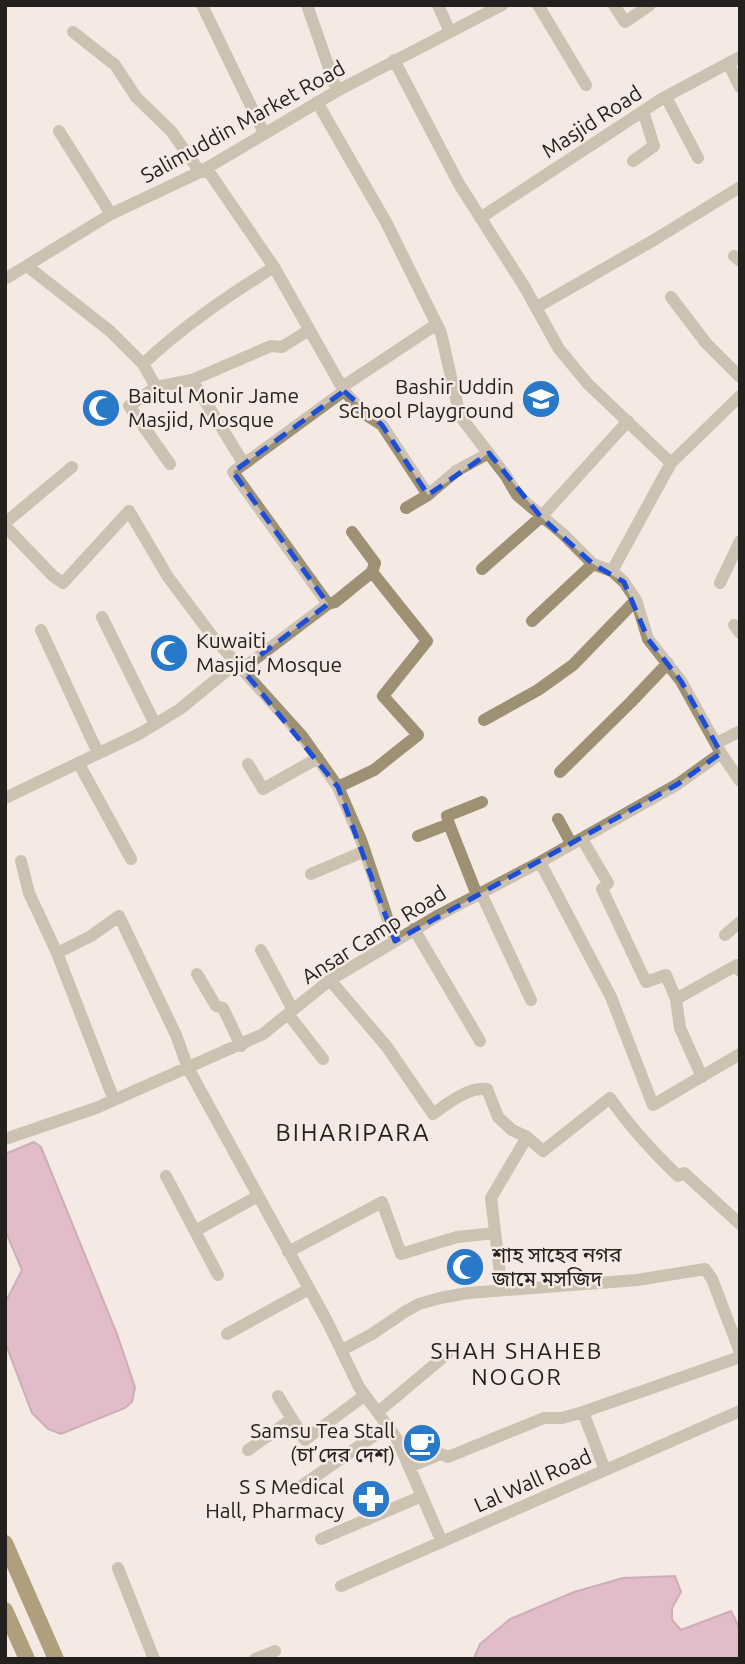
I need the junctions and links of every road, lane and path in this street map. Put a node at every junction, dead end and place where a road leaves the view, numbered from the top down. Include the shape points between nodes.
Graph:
1 (202, 5) edge
2 (307, 5) edge
3 (438, 5) edge
4 (538, 5) edge
5 (614, 5) edge
6 (650, 5) edge
7 (501, 6) edge
8 (73, 32) dead end
9 (450, 32) junction
10 (394, 60) junction
11 (734, 60) edge
12 (586, 85) dead end
13 (740, 87) edge
14 (337, 91) junction
15 (666, 97) junction
16 (317, 102) junction
17 (643, 111) junction
18 (59, 131) dead end
19 (264, 133) junction
20 (698, 158) dead end
21 (633, 161) dead end
22 (200, 172) junction
23 (740, 187) edge
24 (111, 214) junction
25 (480, 218) junction
26 (27, 266) junction
27 (274, 267) junction
28 (5, 279) edge
29 (671, 297) dead end
30 (537, 307) junction
31 (437, 324) junction
32 (309, 331) junction
33 (143, 364) junction
34 (740, 377) edge
35 (192, 380) junction
36 (156, 387) junction
37 (343, 389) junction
38 (740, 396) edge
39 (628, 421) junction
40 (489, 453) junction
41 (671, 463) junction
42 (170, 464) dead end
43 (244, 464) junction
44 (72, 467) dead end
45 (428, 495) junction
46 (406, 508) dead end
47 (541, 517) junction
48 (5, 524) edge
49 (352, 532) dead end
50 (740, 541) edge
51 (593, 564) junction
52 (482, 569) dead end
53 (612, 570) junction
54 (372, 572) junction
55 (720, 583) dead end
56 (636, 600) junction
57 (327, 604) junction
58 (102, 617) dead end
59 (532, 621) dead end
60 (41, 630) dead end
61 (668, 663) junction
62 (239, 666) junction
63 (484, 720) dead end
64 (155, 724) junction
65 (740, 731) edge
66 (719, 748) junction
67 (98, 753) junction
68 (318, 758) junction
69 (79, 764) junction
70 (248, 764) dead end
71 (560, 772) dead end
72 (740, 781) edge
73 (338, 787) junction
74 (5, 798) edge
75 (482, 802) dead end
76 (558, 819) dead end
77 (449, 824) junction
78 (418, 836) dead end
79 (576, 841) junction
80 (365, 850) junction
81 (131, 859) dead end
82 (21, 861) dead end
83 (540, 862) junction
84 (311, 874) dead end
85 (479, 894) junction
86 (740, 922) edge
87 (414, 929) junction
88 (725, 935) dead end
89 (394, 941) junction
90 (261, 950) dead end
91 (58, 953) junction
92 (738, 968) edge
93 (197, 974) dead end
94 (330, 980) junction
95 (676, 999) junction
96 (531, 1000) dead end
97 (290, 1012) junction
98 (480, 1041) dead end
99 (241, 1045) junction
100 (740, 1054) edge
101 (323, 1059) dead end
102 (188, 1068) junction
103 (702, 1077) junction
104 (114, 1100) junction
105 (527, 1137) junction
106 (5, 1139) edge
107 (166, 1176) dead end
108 (258, 1196) junction
109 (740, 1224) edge
110 (195, 1231) junction
111 (495, 1233) junction
112 (288, 1252) junction
113 (219, 1275) dead end
114 (309, 1289) junction
115 (502, 1290) junction
116 (734, 1318) edge
117 (227, 1334) dead end
118 (342, 1350) junction
119 (447, 1354) dead end
120 (740, 1355) edge
121 (365, 1395) junction
122 (278, 1396) dead end
123 (740, 1411) edge
124 (378, 1412) junction
125 (583, 1412) junction
126 (292, 1419) junction
127 (388, 1426) junction
128 (248, 1450) dead end
129 (409, 1467) junction
130 (605, 1470) junction
131 (300, 1487) dead end
132 (422, 1496) junction
133 (321, 1539) dead end
134 (442, 1542) junction
135 (5, 1543) edge
136 (118, 1569) dead end
137 (11, 1570) edge
138 (341, 1586) dead end
139 (5, 1610) edge
140 (275, 1651) dead end
141 (27, 1659) edge
142 (56, 1659) edge
143 (154, 1659) edge
144 (256, 1659) edge

1 - 19 street
2 - 14 street
3 - 9 street
4 - 12 street
5 - 6 street via 625,22
7 - 9 street, Salimuddin Market Road
8 - 22 street via 115,65
9 - 10 street, Salimuddin Market Road
10 - 14 street, Salimuddin Market Road
10 - 25 street
11 - 13 street, Masjid Road
11 - 15 street, Masjid Road
14 - 16 street, Salimuddin Market Road
15 - 17 street, Masjid Road
15 - 20 street
16 - 19 street, Salimuddin Market Road
16 - 31 street via 386,222
17 - 21 street via 653,146
17 - 25 street, Masjid Road
18 - 24 street
19 - 22 street, Salimuddin Market Road
22 - 24 street, Salimuddin Market Road
22 - 27 street via 209,172
23 - 30 street
24 - 26 street, Salimuddin Market Road
25 - 30 street
26 - 28 street, Salimuddin Market Road
26 - 33 street via 110,331
27 - 32 street
27 - 33 street via 222,299
29 - 34 street via 706,343
30 - 39 street via 559,349
31 - 37 street
31 - 40 street via 460,416
32 - 35 street via 282,347 271,346
32 - 37 street
33 - 36 street
35 - 36 street
35 - 43 street
36 - 42 street via 129,406
37 - 43 street
37 - 45 street via 366,415 382,425
38 - 41 street
39 - 41 street
39 - 47 street
40 - 45 street via 456,471
40 - 47 street via 517,495
41 - 53 street
43 - 57 street via 233,472
44 - 48 street
45 - 46 street
47 - 51 street
47 - 52 street
48 - 62 street via 63,583 129,511 168,577
49 - 54 street via 375,563
50 - 55 street
51 - 53 street
51 - 59 street
53 - 56 street
54 - 57 street
54 - 73 street via 427,641 383,696 418,735 374,770
56 - 61 street via 648,639
56 - 63 street via 573,665
57 - 62 street
58 - 64 street
60 - 67 street
61 - 66 street
61 - 71 street
62 - 64 street
62 - 68 street
64 - 67 street
65 - 66 street, Ansar Camp Road
66 - 72 street
66 - 79 street, Ansar Camp Road via 678,784
67 - 69 street
68 - 70 street via 263,789
68 - 73 street
69 - 74 street
69 - 81 street
73 - 80 street
75 - 77 street via 447,816
76 - 79 street
77 - 78 street
77 - 85 street
79 - 83 street, Ansar Camp Road
79 - 95 street via 608,883 602,889 646,982 666,975
80 - 84 street
80 - 89 street
82 - 91 street via 29,893
83 - 85 street, Ansar Camp Road
83 - 103 street via 611,997 653,1105
85 - 87 street, Ansar Camp Road
85 - 96 street
86 - 88 street
87 - 89 street, Ansar Camp Road
87 - 98 street
89 - 94 street, Ansar Camp Road
90 - 97 street
91 - 102 street via 118,916
91 - 104 street
92 - 95 street
93 - 99 street via 216,1006 223,1008
94 - 97 street, Ansar Camp Road
94 - 105 street via 387,1047 433,1114 451,1100 483,1088 498,1117
95 - 103 street via 680,1028
97 - 99 street, Ansar Camp Road
97 - 101 street
99 - 102 street, Ansar Camp Road
100 - 103 street
102 - 104 street, Ansar Camp Road
102 - 108 street
104 - 106 street, Ansar Camp Road
105 - 109 street via 543,1151 610,1098 647,1146
105 - 111 street via 491,1198
107 - 110 street
108 - 110 street
108 - 112 street
110 - 113 street
111 - 112 street via 457,1237 401,1254 382,1202
111 - 115 street
112 - 114 street
114 - 117 street
114 - 118 street
115 - 116 street via 637,1280 705,1269
115 - 118 street via 419,1304
116 - 120 street
118 - 121 street
119 - 124 street
120 - 125 street
121 - 124 street
121 - 126 street via 305,1440
122 - 126 street
123 - 130 street, Lal Wall Road
124 - 127 street
125 - 129 street via 544,1418 448,1457 441,1454
125 - 130 street
126 - 128 street
127 - 129 street
127 - 131 street
129 - 132 street
130 - 134 street, Lal Wall Road
132 - 133 street
132 - 134 street
134 - 138 street, Lal Wall Road
135 - 137 main road
136 - 143 street
137 - 142 main road
139 - 141 main road
140 - 144 street

